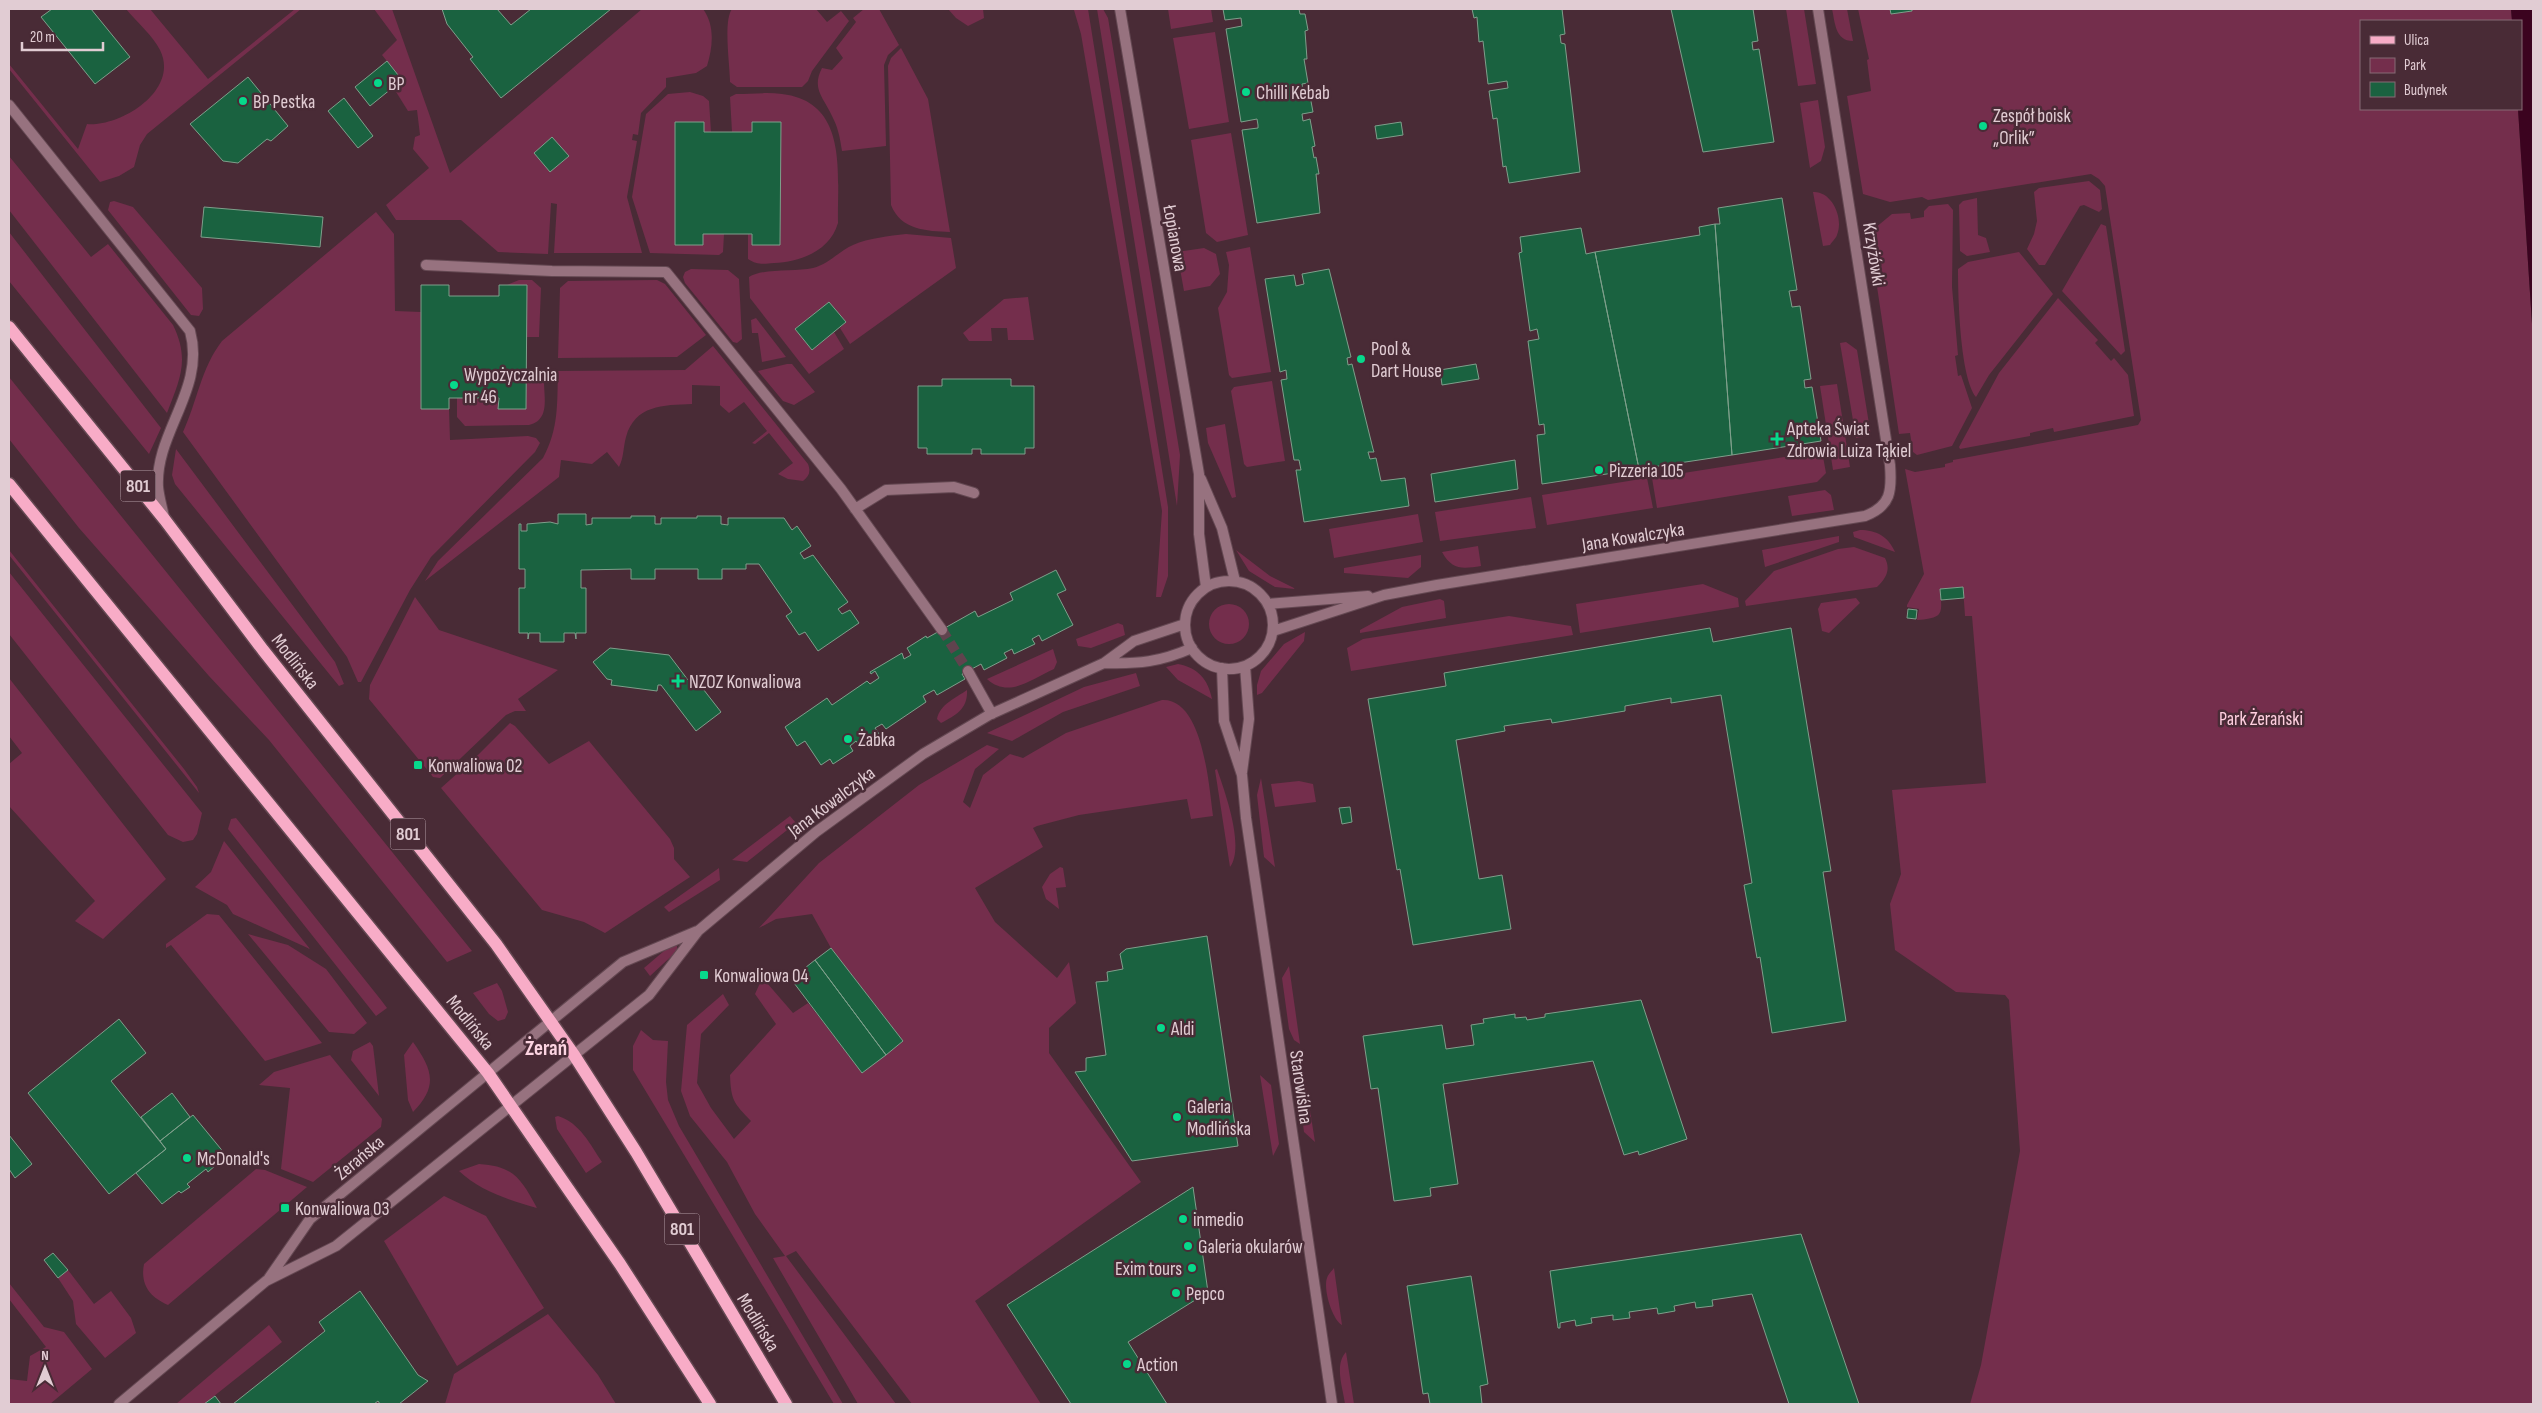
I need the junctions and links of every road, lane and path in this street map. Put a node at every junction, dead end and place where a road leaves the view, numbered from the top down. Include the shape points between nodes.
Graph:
1 (1120, 9) edge
2 (1818, 9) edge
3 (9, 105) edge
4 (426, 265) dead end
5 (9, 326) edge
6 (1198, 474) junction
7 (9, 484) edge
8 (974, 493) dead end
9 (1884, 504) joint
10 (856, 509) junction
11 (165, 520) junction
12 (1235, 581) junction
13 (1206, 587) junction
14 (1384, 595) junction
15 (1268, 604) junction
16 (1185, 624) junction
17 (942, 630) tunnel mouth
18 (1273, 631) junction
19 (1192, 648) junction
20 (1104, 663) junction
21 (1245, 666) junction
22 (1222, 668) junction
23 (968, 670) tunnel mouth
24 (992, 714) junction
25 (1242, 775) junction
26 (698, 931) junction
27 (551, 1021) junction
28 (574, 1055) junction
29 (488, 1073) junction
30 (512, 1106) junction
31 (266, 1281) junction
32 (122, 1401) edge
33 (109, 1404) edge
34 (710, 1404) edge
35 (786, 1404) edge
36 (1332, 1404) edge

1 - 6 street, Łopianowa
2 - 9 street, Krzyżówki via 1890,465 1891,488
3 - 11 street via 186,324 194,345 190,381 159,472 158,486
4 - 10 street via 666,272
5 - 11 main road, Modlińska / 801
6 - 12 street, Łopianowa via 1222,528
6 - 13 street, Łopianowa via 1199,534
7 - 29 main road, Modlińska
8 - 10 street via 954,487 886,490
9 - 14 street, Jana Kowalczyka via 1865,516
10 - 17 street
11 - 27 main road, Modlińska / 801 via 263,650 496,944
12 - 13 street
12 - 15 street via 1260,593
13 - 16 street via 1195,597
14 - 15 street, Jana Kowalczyka
14 - 18 street, Jana Kowalczyka
15 - 18 street via 1273,617
16 - 19 street
16 - 20 street, Jana Kowalczyka via 1134,641
18 - 21 street via 1268,646
19 - 20 street, Jana Kowalczyka via 1142,664
19 - 22 street via 1205,661
20 - 24 street, Jana Kowalczyka
21 - 22 street
21 - 25 street, Starowiślna via 1249,719
22 - 25 street, Starowiślna via 1224,721
23 - 24 street
24 - 26 street, Jana Kowalczyka via 923,754 816,832
25 - 36 street, Starowiślna
26 - 27 street, Jana Kowalczyka via 623,962
26 - 28 street, Jana Kowalczyka via 648,995
27 - 28 main road, Modlińska / 801
27 - 29 street, Modlińska
28 - 30 street
28 - 35 main road, Modlińska / 801 via 636,1152
29 - 30 main road, Modlińska
29 - 31 street, Żerańska via 310,1219
30 - 31 street, Żerańska via 336,1246
30 - 34 main road, Modlińska via 620,1264
31 - 32 street, Żerańska
32 - 33 street, Żerańska

